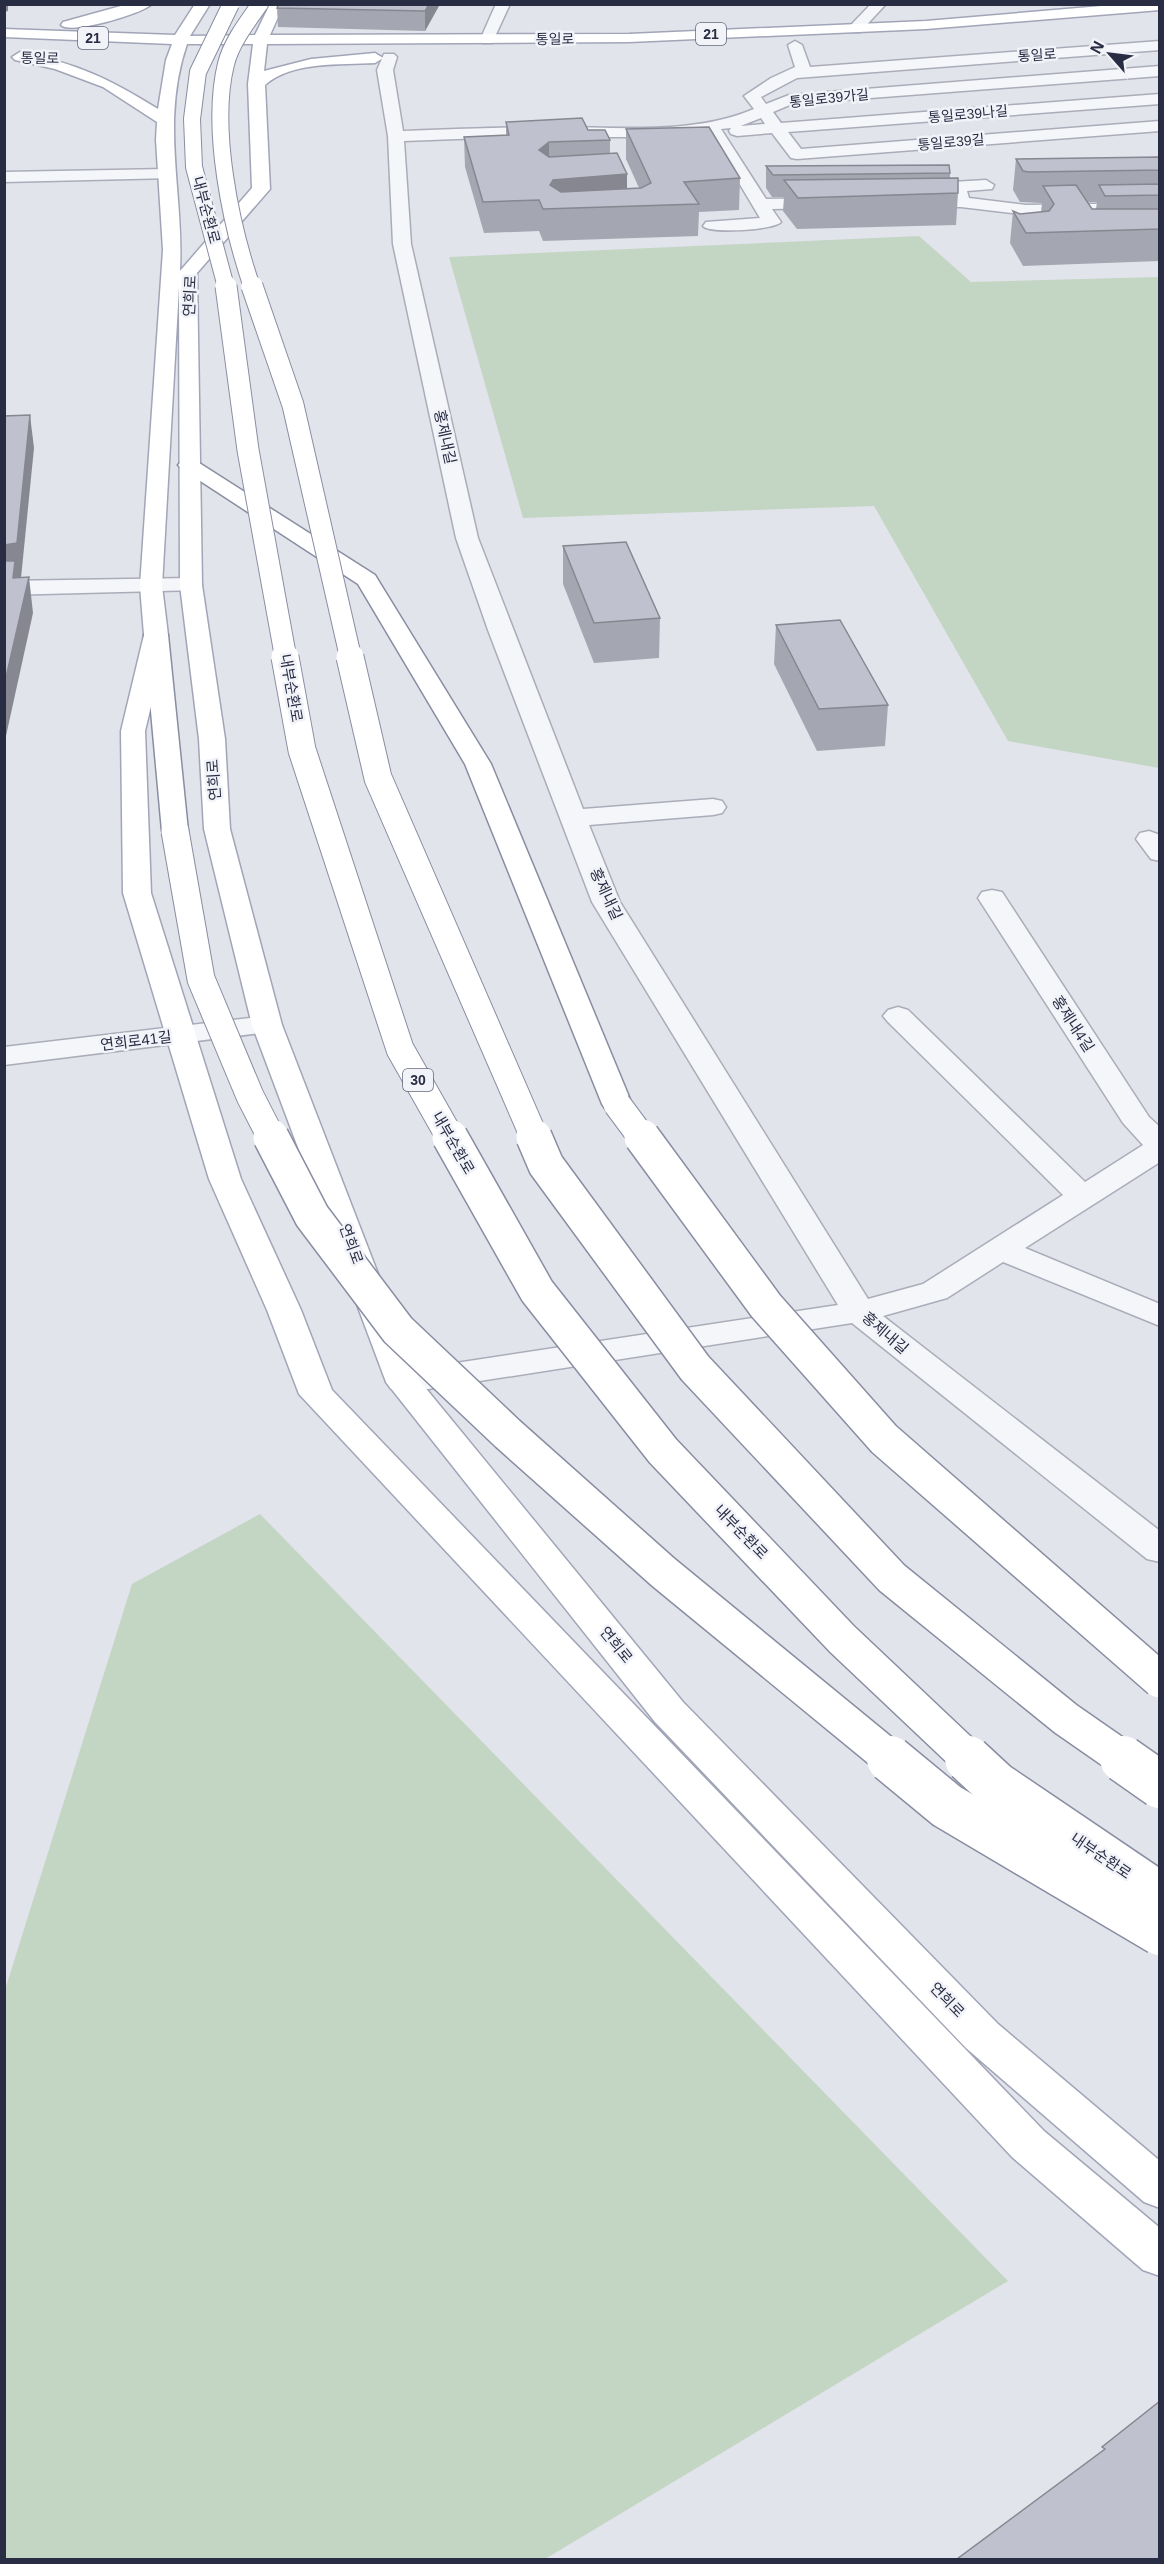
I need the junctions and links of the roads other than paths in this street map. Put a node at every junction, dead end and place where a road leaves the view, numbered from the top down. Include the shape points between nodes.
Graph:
1 (145, 4) edge
2 (203, 4) edge
3 (231, 4) edge
4 (260, 4) edge
5 (277, 4) edge
6 (503, 4) edge
7 (879, 4) edge
8 (1160, 6) edge
9 (1101, 7) edge
10 (855, 29) junction
11 (4, 32) edge
12 (1029, 32) dead end
13 (1110, 32) dead end
14 (261, 39) junction
15 (182, 40) junction
16 (795, 45) junction
17 (1160, 45) edge
18 (485, 47) junction
19 (1133, 47) junction
20 (12, 57) edge
21 (394, 57) junction
22 (258, 58) junction
23 (86, 59) dead end
24 (168, 60) junction
25 (1160, 69) edge
26 (797, 73) junction
27 (256, 84) junction
28 (1160, 99) edge
29 (765, 110) junction
30 (165, 120) junction
31 (738, 126) junction
32 (1160, 126) edge
33 (776, 128) junction
34 (715, 132) junction
35 (396, 136) junction
36 (456, 148) dead end
37 (167, 174) junction
38 (4, 177) edge
39 (986, 185) dead end
40 (890, 202) dead end
41 (961, 202) junction
42 (843, 203) dead end
43 (760, 204) junction
44 (1160, 208) edge
45 (1080, 209) junction
46 (1026, 210) junction
47 (712, 226) edge
48 (1090, 226) edge
49 (1017, 239) edge
50 (189, 465) junction
51 (191, 585) junction
52 (151, 586) junction
53 (4, 588) edge
54 (156, 635) junction
55 (713, 807) dead end
56 (573, 818) junction
57 (992, 898) dead end
58 (898, 1016) dead end
59 (267, 1025) junction
60 (180, 1036) junction
61 (4, 1056) edge
62 (1160, 1146) edge
63 (1083, 1197) junction
64 (1000, 1250) junction
65 (859, 1312) junction
66 (1160, 1316) edge
67 (403, 1382) junction
68 (1160, 1550) edge
69 (1160, 1680) edge
70 (1160, 1785) edge
71 (1160, 1896) edge
72 (1160, 1932) edge
73 (1160, 2189) edge
74 (1160, 2256) edge

1 - 11 main road via 87,22
2 - 15 main road via 185,28
3 - 71 main road, 내부순환로 / 30, bridge via 198,72 192,119 194,167 225,280 248,450 302,750 400,1049 537,1292 663,1451 842,1639 996,1785
4 - 70 main road, 내부순환로, bridge via 226,63 221,111 223,165 247,272 293,405 378,778 546,1165 695,1368 892,1578 1066,1719
5 - 14 main road, 연희로
6 - 18 street
7 - 10 street
8 - 9 main road, 통일로 / 21
9 - 10 main road, 통일로 / 21
10 - 18 main road, 통일로 / 21
11 - 15 main road, 통일로 / 21
12 - 16 main road, 통일로
13 - 19 street
14 - 15 main road, 통일로 / 21
14 - 18 main road, 통일로 / 21
14 - 22 main road, 연희로
15 - 24 main road
16 - 18 main road, 통일로
16 - 26 street via 803,69
17 - 19 street, 통일로
19 - 25 street
19 - 26 street, 통일로
20 - 23 main road, 통일로 / 21
20 - 30 main road via 59,65 108,84
21 - 22 main road
21 - 27 main road via 295,67 266,76
21 - 35 street, 홍제내길 via 385,70
22 - 24 main road
22 - 27 main road, 연희로
24 - 30 main road
25 - 29 street, 통일로39가길 via 789,100
26 - 29 street, 통일로 via 752,96
27 - 50 main road, 연희로 via 261,189 188,272
28 - 33 street, 통일로39나길
29 - 31 street, 통일로39가길
29 - 33 street, 통일로39길
30 - 37 main road
31 - 33 street, 통일로39나길
31 - 34 street
31 - 35 street, 통일로39가길 via 665,132
32 - 33 street, 통일로39길 via 797,154
34 - 36 street via 609,145
34 - 43 street
35 - 56 street, 홍제내길 via 402,244 467,538
37 - 38 street
37 - 52 main road via 172,250
39 - 41 street via 958,186
40 - 41 street
41 - 46 street
42 - 43 street
43 - 47 street via 772,222
44 - 45 street
45 - 46 street
45 - 48 street
46 - 49 street via 1040,237
50 - 51 main road, 연희로
50 - 69 main road, bridge via 367,580 478,764 617,1104 766,1306 884,1439
51 - 52 street
51 - 59 main road, 연희로 via 212,739 217,829
52 - 53 street
52 - 54 main road
54 - 60 main road via 133,731 137,893
54 - 72 main road, bridge via 175,831 201,979 250,1096 312,1216 398,1330 663,1572 947,1806
55 - 56 street
56 - 65 street, 홍제내길 via 606,902
57 - 62 street, 홍제내4길 via 1138,1123
58 - 63 street
59 - 60 street, 연희로41길
59 - 67 main road, 연희로
60 - 61 street, 연희로41길
60 - 74 main road via 225,1179 284,1310 316,1394 1028,2144
62 - 63 street, 홍제내4길
63 - 64 street, 홍제내4길
64 - 65 street, 홍제내4길 via 935,1291
64 - 66 street
65 - 67 street, 홍제내4길, bridge
65 - 68 street, 홍제내길
67 - 73 main road, 연희로 via 669,1712 982,2036

